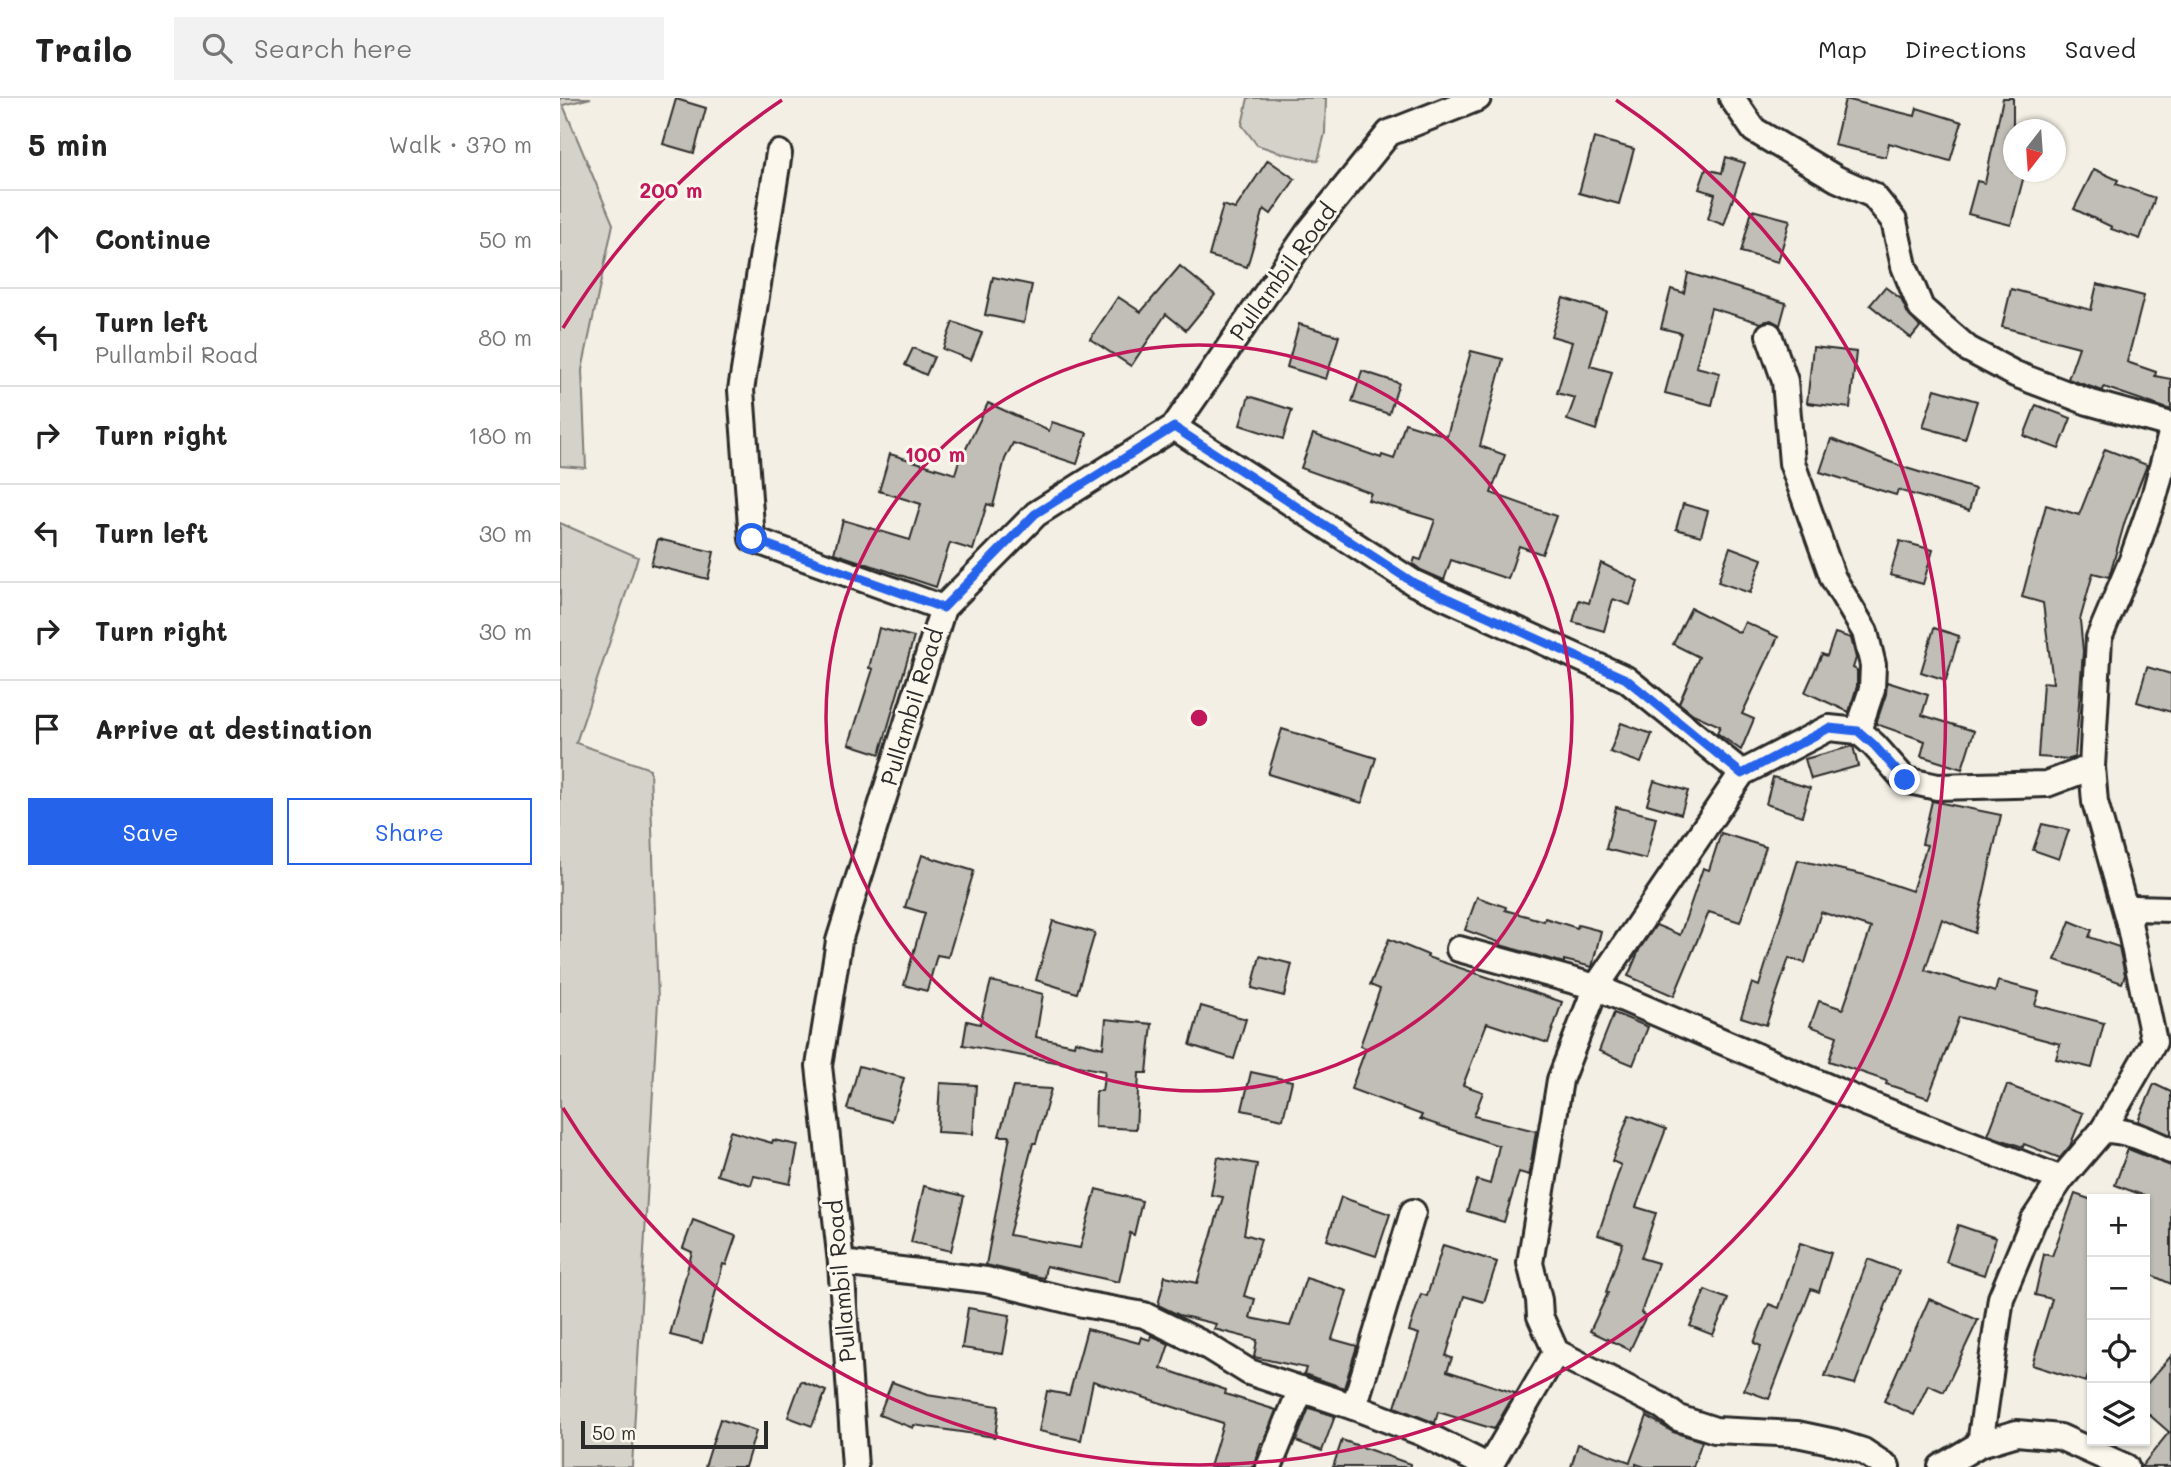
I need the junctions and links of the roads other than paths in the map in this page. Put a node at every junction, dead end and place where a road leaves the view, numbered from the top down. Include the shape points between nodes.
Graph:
1 (1732, 98) edge
2 (1470, 100) edge
3 (779, 153) dead end
4 (1769, 335) dead end
5 (2171, 425) edge
6 (1174, 427) junction
7 (2171, 434) edge
8 (943, 608) junction
9 (1858, 731) junction
10 (2092, 767) junction
11 (1742, 774) junction
12 (2171, 909) edge
13 (2129, 923) junction
14 (1459, 949) dead end
15 (1596, 987) junction
16 (2163, 1044) edge
17 (2102, 1130) junction
18 (2171, 1151) edge
19 (2061, 1179) junction
20 (1413, 1212) dead end
21 (841, 1263) junction
22 (1556, 1352) junction
23 (1301, 1389) junction
24 (1354, 1407) junction
25 (1980, 1444) junction
26 (855, 1467) edge
27 (1269, 1467) edge
28 (1887, 1467) edge
29 (1941, 1467) edge
30 (2126, 1467) edge

1 - 5 street via 1754,130 1873,195 1894,221 1921,308 1968,349 2015,374 2088,402
2 - 6 street, Pullambil Road via 1389,133 1308,233
3 - 8 street via 741,390 752,539
4 - 9 street via 1786,381 1796,475 1833,578 1865,632 1873,666 1872,689
6 - 8 street, Pullambil Road via 1035,514
6 - 11 street via 1414,583 1626,679
7 - 10 street via 2154,497 2099,638
8 - 21 street, Pullambil Road via 839,941 819,1066
9 - 10 street via 1905,780 1937,787 2047,784
9 - 11 street via 1829,728
10 - 13 street via 2095,802
11 - 15 street
12 - 13 street via 2134,908
13 - 16 street
14 - 15 street
15 - 19 street via 1863,1102
15 - 22 street via 1560,1080 1530,1263 1539,1316
16 - 17 street
17 - 18 street via 2129,1133
17 - 19 street
19 - 25 street via 2033,1221 2001,1298
20 - 24 street
21 - 23 street via 986,1280 1144,1315 1249,1372
21 - 26 street, Pullambil Road
22 - 24 street via 1489,1467 1422,1433
22 - 28 street via 1678,1418 1715,1430 1797,1434 1835,1442 1863,1451
23 - 24 street
23 - 27 street
25 - 29 street
25 - 30 street via 2017,1433 2060,1437

